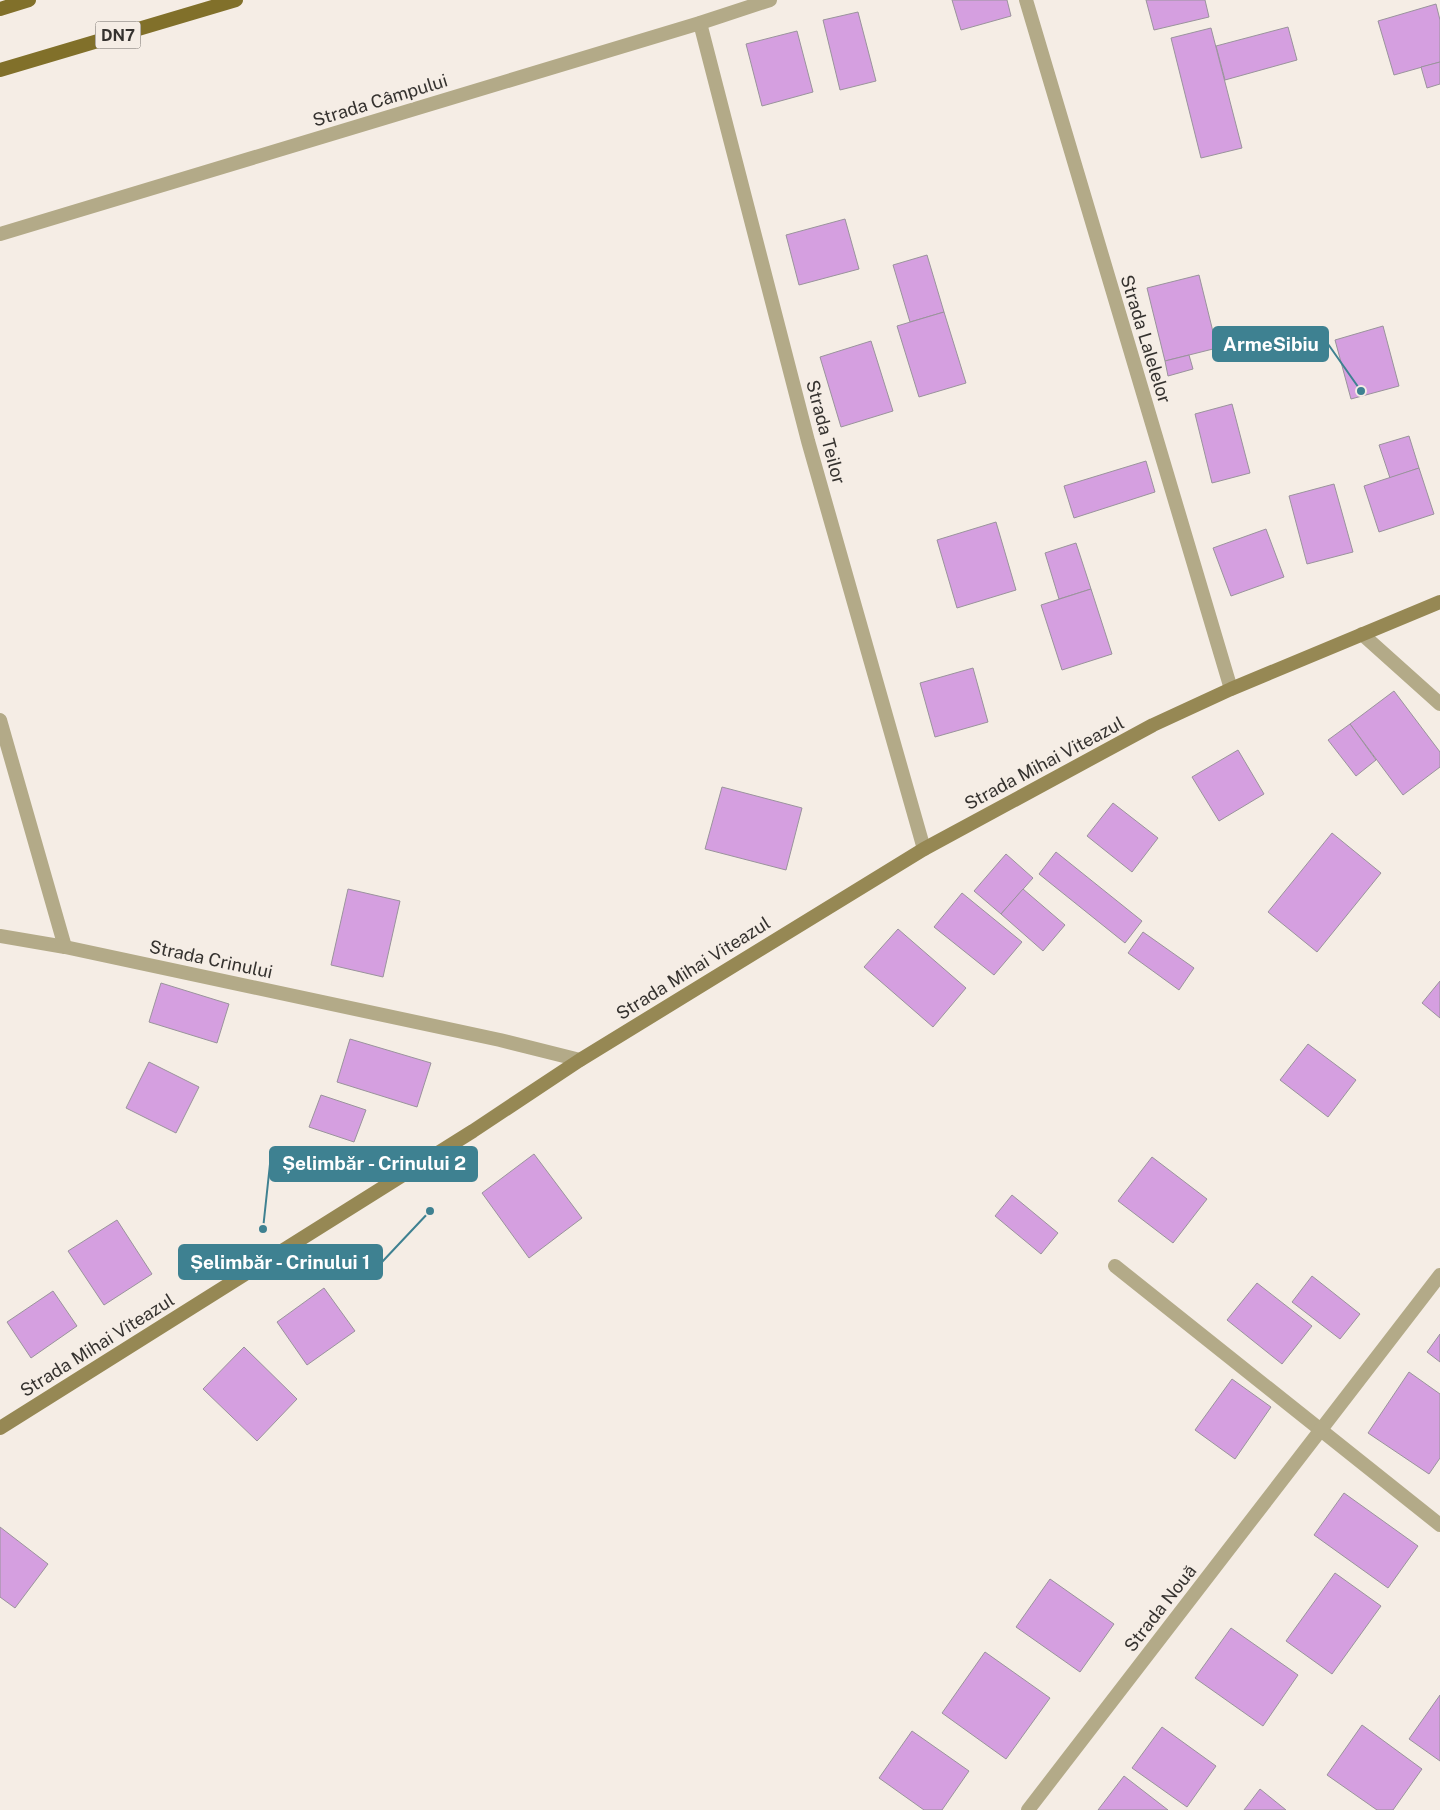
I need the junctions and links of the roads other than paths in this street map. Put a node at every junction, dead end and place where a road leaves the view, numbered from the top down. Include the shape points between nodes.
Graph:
1 (29, 0) edge
2 (236, 0) edge
3 (770, 0) edge
4 (1026, 0) edge
5 (0, 8) edge
6 (700, 23) junction
7 (0, 70) edge
8 (0, 234) edge
9 (1440, 602) edge
10 (1362, 634) junction
11 (1230, 689) junction
12 (1440, 704) edge
13 (0, 720) edge
14 (924, 849) junction
15 (0, 936) edge
16 (65, 947) junction
17 (580, 1060) junction
18 (1115, 1266) dead end
19 (1440, 1275) edge
20 (0, 1428) edge
21 (1322, 1430) junction
22 (1440, 1525) edge
23 (1028, 1810) edge

1 - 5 main road
2 - 7 main road, DN7
3 - 6 street, Strada Câmpului
4 - 11 street, Strada Lalelelor
6 - 8 street, Strada Câmpului
6 - 14 street, Strada Teilor via 808,441
9 - 10 main road, Strada Mihai Viteazul
10 - 11 main road, Strada Mihai Viteazul
10 - 12 street
11 - 14 main road, Strada Mihai Viteazul via 1153,725
13 - 16 street
14 - 17 main road, Strada Mihai Viteazul
15 - 16 street, Strada Crinului
16 - 17 street, Strada Crinului
17 - 20 main road, Strada Mihai Viteazul via 473,1131
18 - 21 street
19 - 21 street, Strada Nouă
21 - 22 street
21 - 23 street, Strada Nouă

